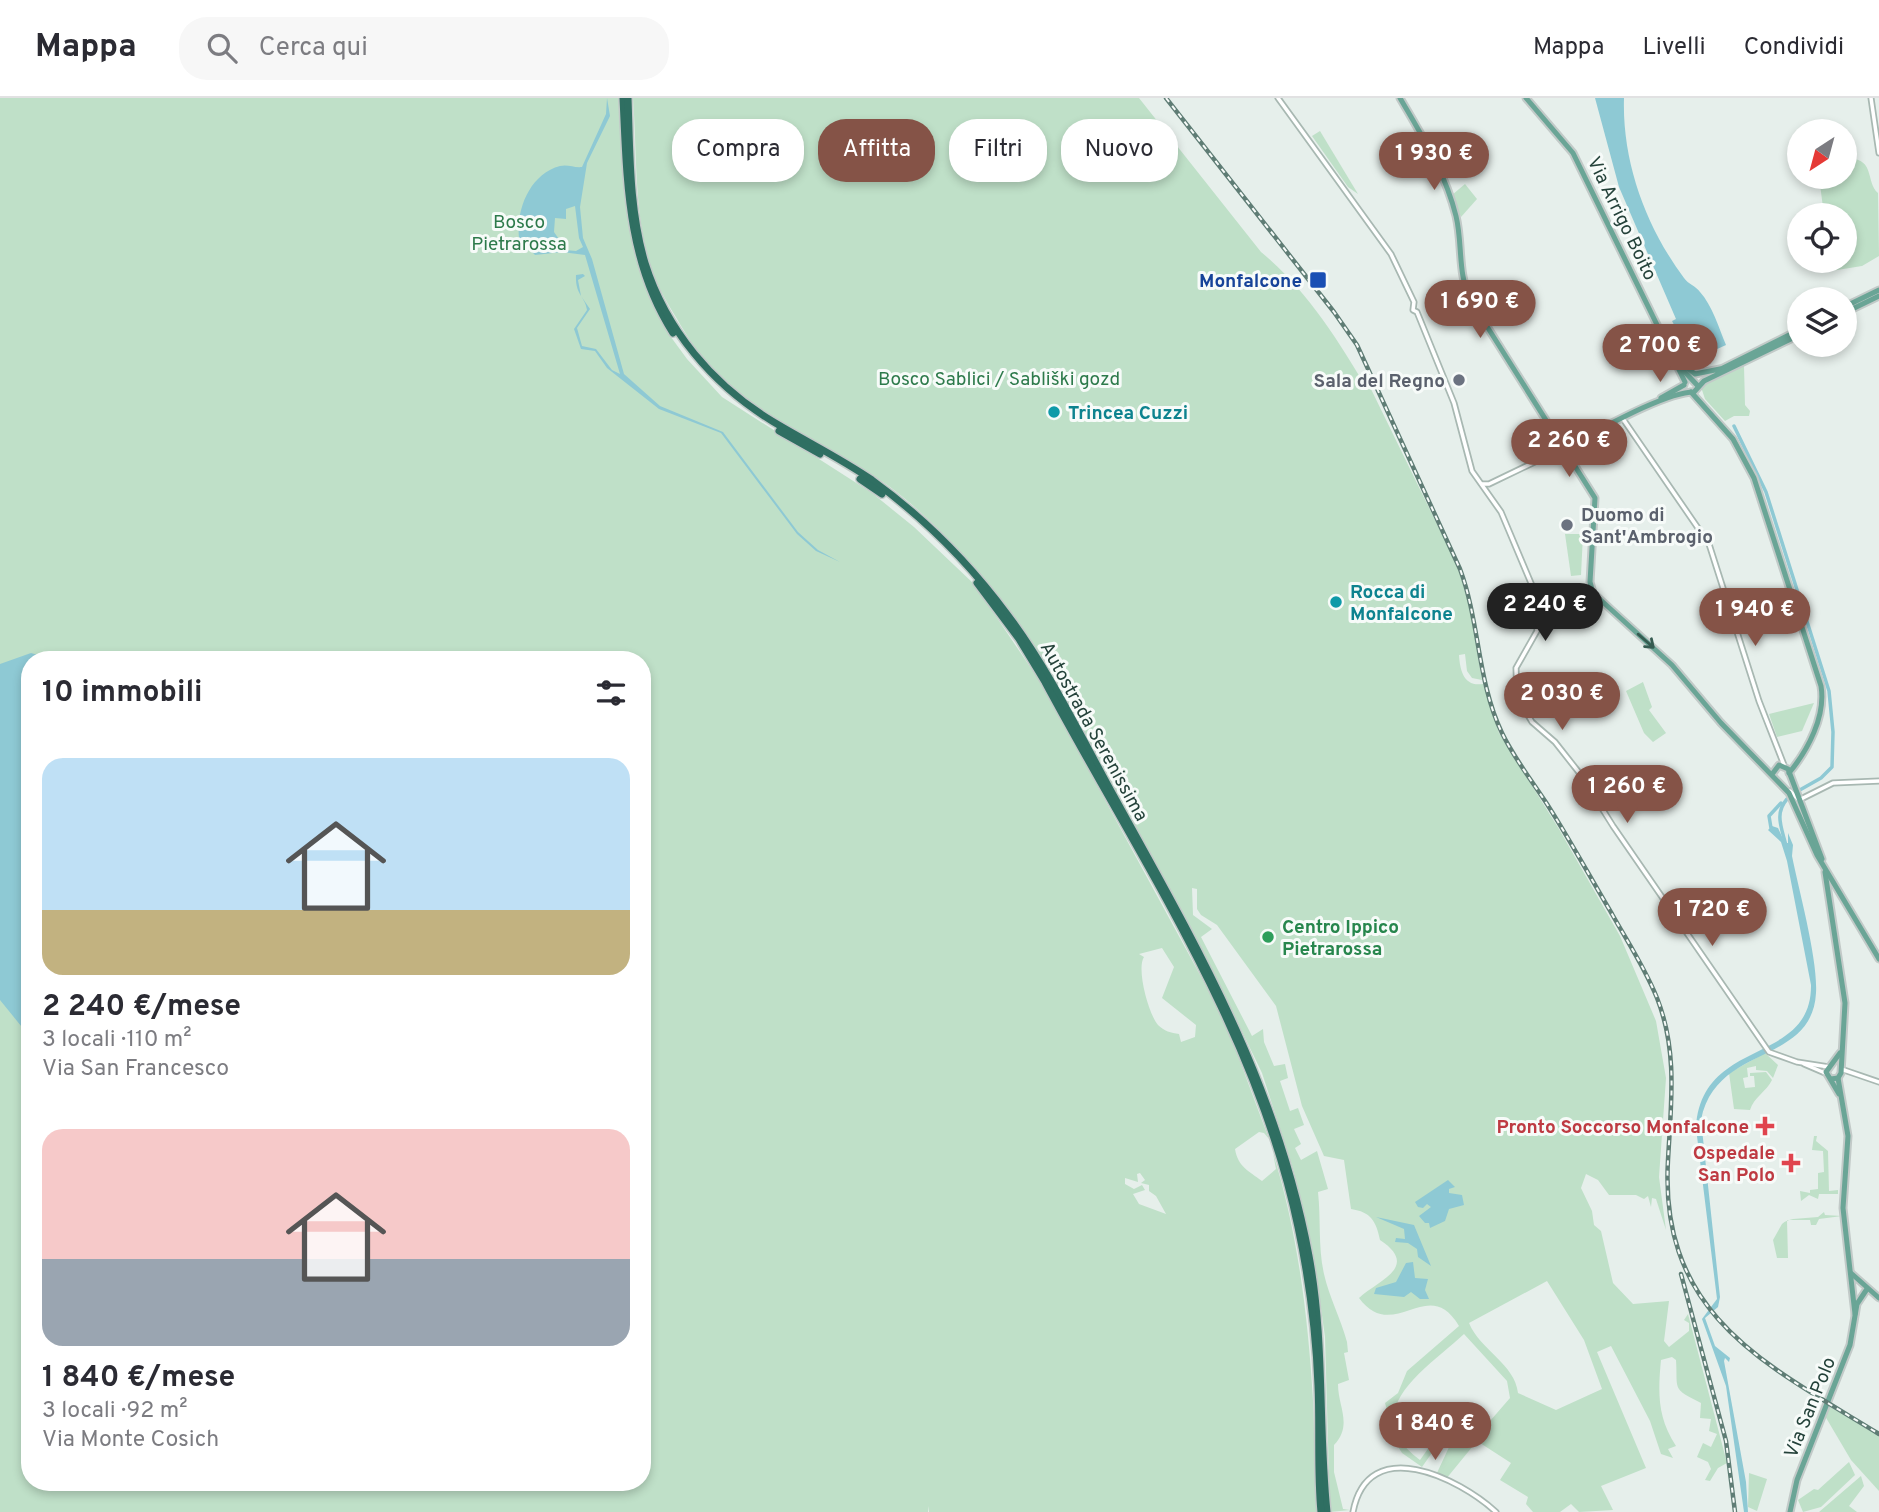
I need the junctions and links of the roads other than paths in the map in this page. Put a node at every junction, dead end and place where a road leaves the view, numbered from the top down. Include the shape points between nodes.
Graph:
1 (625, 98) edge
2 (1278, 98) edge
3 (1400, 98) edge
4 (1526, 98) edge
5 (1871, 98) edge
6 (1879, 153) edge
7 (1879, 290) edge
8 (1879, 296) edge
9 (1857, 301) edge
10 (1857, 307) edge
11 (1787, 336) edge
12 (1787, 341) edge
13 (1676, 360) junction
14 (1723, 368) junction
15 (1696, 383) junction
16 (1687, 388) junction
17 (1702, 402) junction
18 (1623, 419) junction
19 (1564, 448) junction
20 (1480, 483) junction
21 (1493, 483) junction
22 (1501, 512) junction
23 (1781, 758) junction
24 (1797, 762) junction
25 (1785, 766) junction
26 (1789, 774) junction
27 (1775, 776) junction
28 (1879, 781) edge
29 (1783, 786) junction
30 (1792, 786) junction
31 (1799, 800) junction
32 (1823, 866) junction
33 (1879, 959) edge
34 (1842, 1046) junction
35 (1803, 1063) junction
36 (1831, 1066) junction
37 (1840, 1069) junction
38 (1855, 1076) junction
39 (1829, 1077) junction
40 (1839, 1078) junction
41 (1879, 1083) edge
42 (1844, 1104) junction
43 (1852, 1274) junction
44 (1859, 1281) junction
45 (1853, 1284) junction
46 (1867, 1289) junction
47 (1853, 1295) junction
48 (1862, 1297) junction
49 (1879, 1299) edge
50 (1855, 1314) junction
51 (1324, 1512) edge
52 (1353, 1512) edge
53 (1496, 1512) edge
54 (1790, 1512) edge

1 - 51 highway, Autostrada Serenissima via 628,200 634,237 648,286 675,336 729,397 894,504 944,548 989,598 1039,671 1221,1006 1270,1123 1300,1239 1315,1344
2 - 20 street via 1391,254 1437,357 1469,463
3 - 19 main road via 1434,156 1453,207 1462,279 1471,301
4 - 13 main road, Via Arrigo Boito via 1573,153
5 - 6 street
7 - 9 main road
8 - 10 main road
11 - 14 main road
12 - 15 main road
13 - 14 main road via 1695,373
13 - 15 main road, Via Arrigo Boito
13 - 16 main road, Via Arrigo Boito
14 - 15 main road
15 - 16 main road
15 - 16 main road
15 - 17 main road
16 - 17 main road
16 - 18 main road
17 - 24 main road via 1733,439 1754,478 1821,686 1820,715
18 - 19 main road
18 - 23 street via 1709,544
19 - 21 street
19 -> 27 main road via 1595,498 1590,582 1594,596 1660,652 1716,718
20 - 21 street
20 - 22 street
21 - 22 street
22 - 35 street via 1538,607 1537,631 1516,668 1516,694 1524,709 1567,757 1769,1052
23 - 24 street via 1786,764
23 - 25 street
24 - 25 main road
24 - 26 main road
24 - 30 main road
25 - 26 main road
25 - 27 main road via 1776,766
26 - 27 main road via 1784,781
26 - 30 main road
27 - 29 main road
28 - 31 street via 1833,783
29 - 31 street
29 - 32 main road via 1797,806
30 - 31 main road
31 - 32 main road
32 - 33 main road
32 - 34 main road, Via San Polo via 1844,991
34 - 36 main road, Via San Polo
34 - 37 main road, Via San Polo
35 - 36 street
35 - 39 street
36 - 37 main road
36 - 39 main road, Via San Polo
37 - 38 street
37 - 40 main road, Via San Polo
38 - 40 street
38 - 41 street
39 - 40 main road
39 - 42 main road, Via San Polo
40 - 42 main road, Via San Polo
42 - 43 main road, Via San Polo via 1849,1143 1843,1208
43 - 44 main road
43 - 45 main road, Via San Polo
44 - 45 main road
44 - 46 main road
45 - 47 main road, Via San Polo
46 - 48 main road, Via San Polo
46 - 49 main road
47 - 48 main road
47 - 50 main road, Via San Polo
48 - 49 main road
48 - 50 main road, Via San Polo
50 - 54 main road, Via San Polo via 1847,1356 1797,1480
52 - 53 street via 1360,1492 1377,1474 1397,1466 1414,1467 1469,1493

